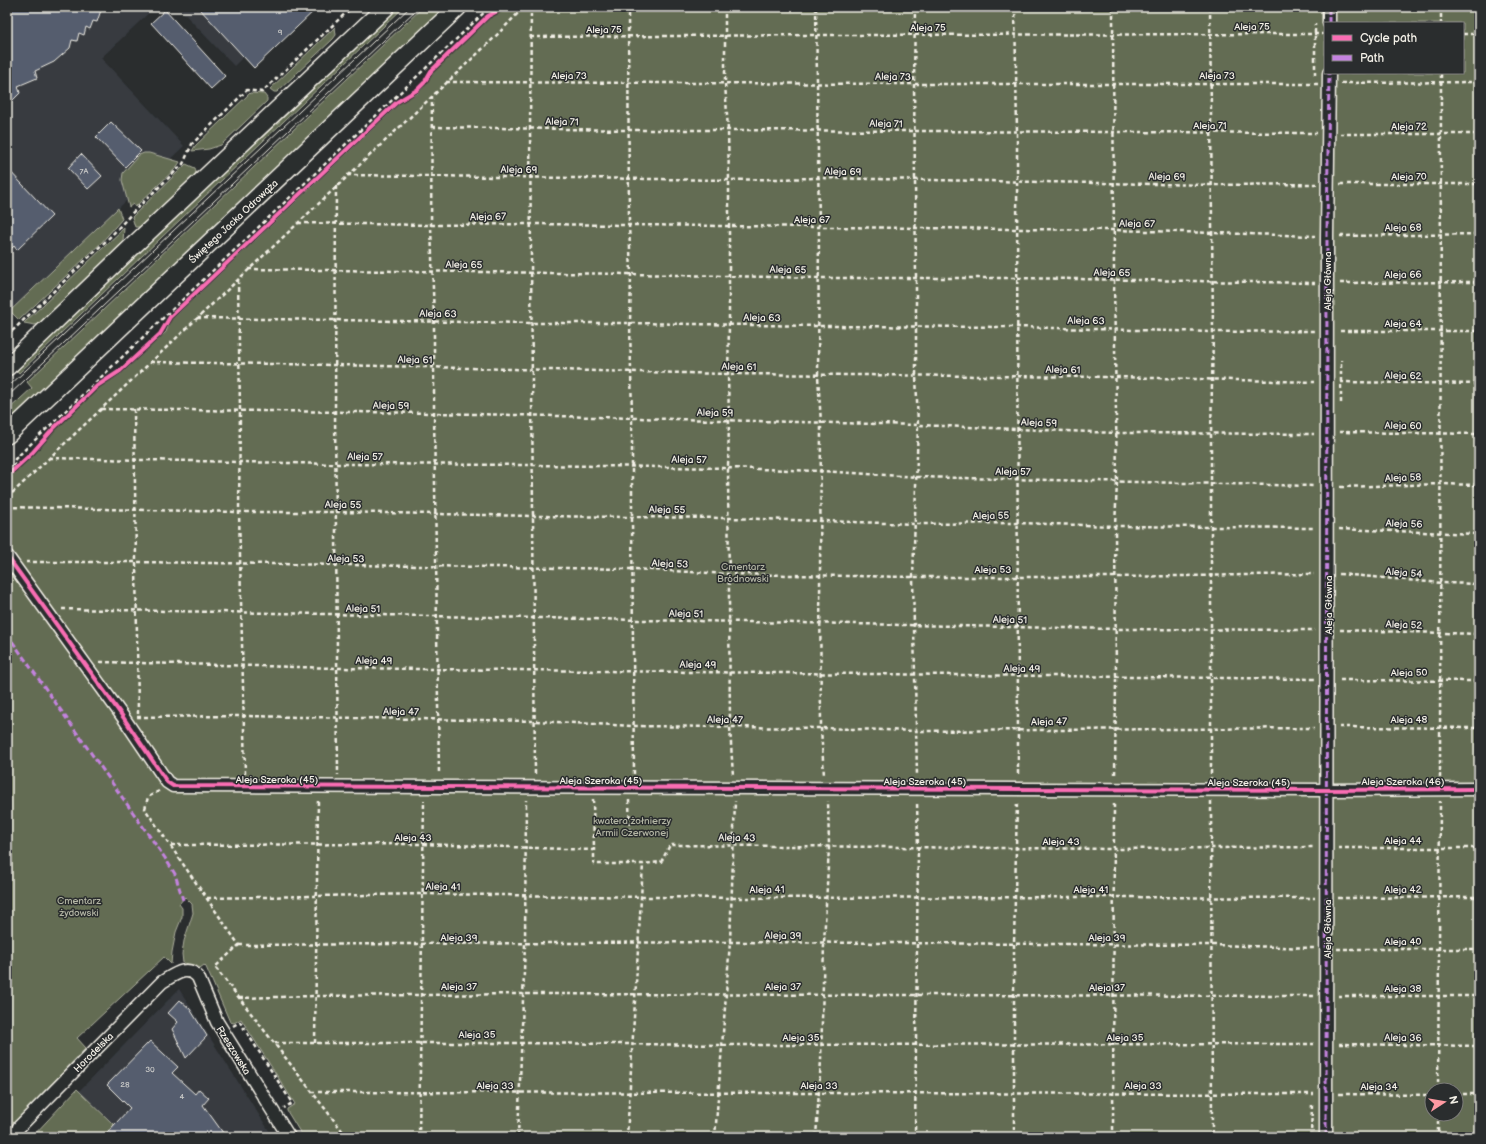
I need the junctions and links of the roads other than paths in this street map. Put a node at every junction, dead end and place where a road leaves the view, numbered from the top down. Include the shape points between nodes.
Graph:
1 (386, 7) edge
2 (458, 7) edge
3 (1329, 7) edge
4 (1329, 22) edge
5 (1332, 80) edge
6 (7, 367) edge
7 (7, 435) edge
8 (9, 559) edge
9 (1479, 789) edge
10 (1313, 790) joint
11 (1327, 790) junction
12 (179, 972) joint
13 (13, 1137) edge
14 (289, 1137) edge
15 (1326, 1137) edge

1 - 6 main road
2 - 7 main road, Świętego Jacka Odrowąża
3 - 4 street
5 - 11 street, Aleja Główna via 1333,183 1327,236 1327,528 1328,631 1333,727
8 - 10 street, Aleja Szeroka (45) via 166,782 173,786
9 - 11 street, Aleja Szeroka (46)
10 - 11 street, Aleja Szeroka (46)
11 - 15 street, Aleja Główna
12 - 13 street, Horodelska via 162,982
12 - 14 street, Rzeszowska via 191,971 198,977 217,1022

